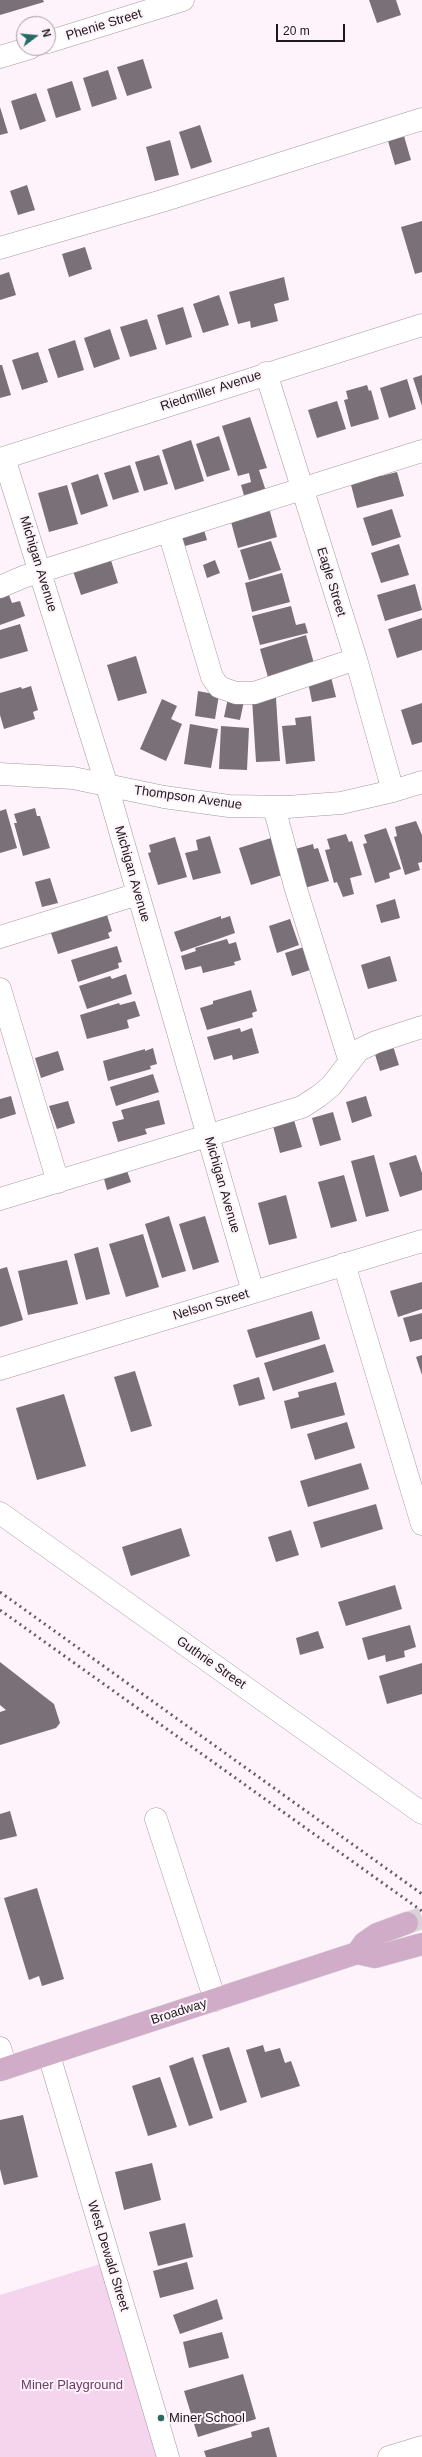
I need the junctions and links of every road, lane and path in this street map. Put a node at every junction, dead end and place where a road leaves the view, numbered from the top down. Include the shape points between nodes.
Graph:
1 (183, 0) edge
2 (56, 40) edge
3 (16, 52) edge
4 (0, 57) edge
5 (422, 119) edge
6 (0, 248) edge
7 (422, 325) edge
8 (266, 373) junction
9 (422, 451) edge
10 (2, 459) edge
11 (302, 488) junction
12 (170, 532) junction
13 (41, 571) junction
14 (0, 586) edge
15 (356, 659) junction
16 (0, 774) edge
17 (422, 782) edge
18 (107, 786) junction
19 (394, 791) junction
20 (274, 807) junction
21 (138, 894) junction
22 (0, 937) edge
23 (0, 989) edge
24 (422, 1027) edge
25 (350, 1062) junction
26 (208, 1134) junction
27 (58, 1182) junction
28 (0, 1200) edge
29 (422, 1241) edge
30 (344, 1264) junction
31 (253, 1292) junction
32 (0, 1369) edge
33 (0, 1513) edge
34 (422, 1524) edge
35 (422, 1813) edge
36 (156, 1819) dead end
37 (407, 1923) tunnel mouth
38 (422, 1944) edge
39 (357, 1953) junction
40 (215, 2000) junction
41 (49, 2055) junction
42 (2, 2062) edge
43 (422, 2447) edge
44 (168, 2457) edge
45 (389, 2457) edge

1 - 2 street, Phenie Street
3 - 4 street
5 - 6 street via 162,201
7 - 8 street, Riedmiller Avenue
8 - 10 street, Riedmiller Avenue
8 - 11 street, Eagle Street
9 - 11 street
10 - 13 street, Michigan Avenue
11 - 12 street
11 - 15 street, Eagle Street
12 - 13 street
12 - 15 street via 212,677 219,687 236,693 254,693
13 - 14 street
13 - 18 street, Michigan Avenue
15 - 19 street, Eagle Street
16 - 18 street, Thompson Avenue via 73,778
17 - 19 street, Thompson Avenue
18 - 20 street, Thompson Avenue via 229,806
18 - 21 street, Michigan Avenue
19 - 20 street, Thompson Avenue via 341,803
20 - 25 street via 295,886
21 - 22 street
21 - 26 street, Michigan Avenue
23 - 27 street
24 - 25 street via 359,1050
25 - 26 street via 331,1086 302,1107
26 - 27 street
26 - 31 street, Michigan Avenue
27 - 28 street
29 - 30 street, Nelson Street
30 - 31 street, Nelson Street
30 - 34 street
31 - 32 street, Nelson Street
33 - 35 street, Guthrie Street
36 - 40 street
37 - 39 main road, Broadway via 377,1934 364,1943
38 - 39 main road, Broadway via 375,1956
39 - 40 main road, Broadway
40 - 41 main road, Broadway
41 - 42 main road, Broadway
41 - 44 street, West Dewald Street
43 - 45 street

